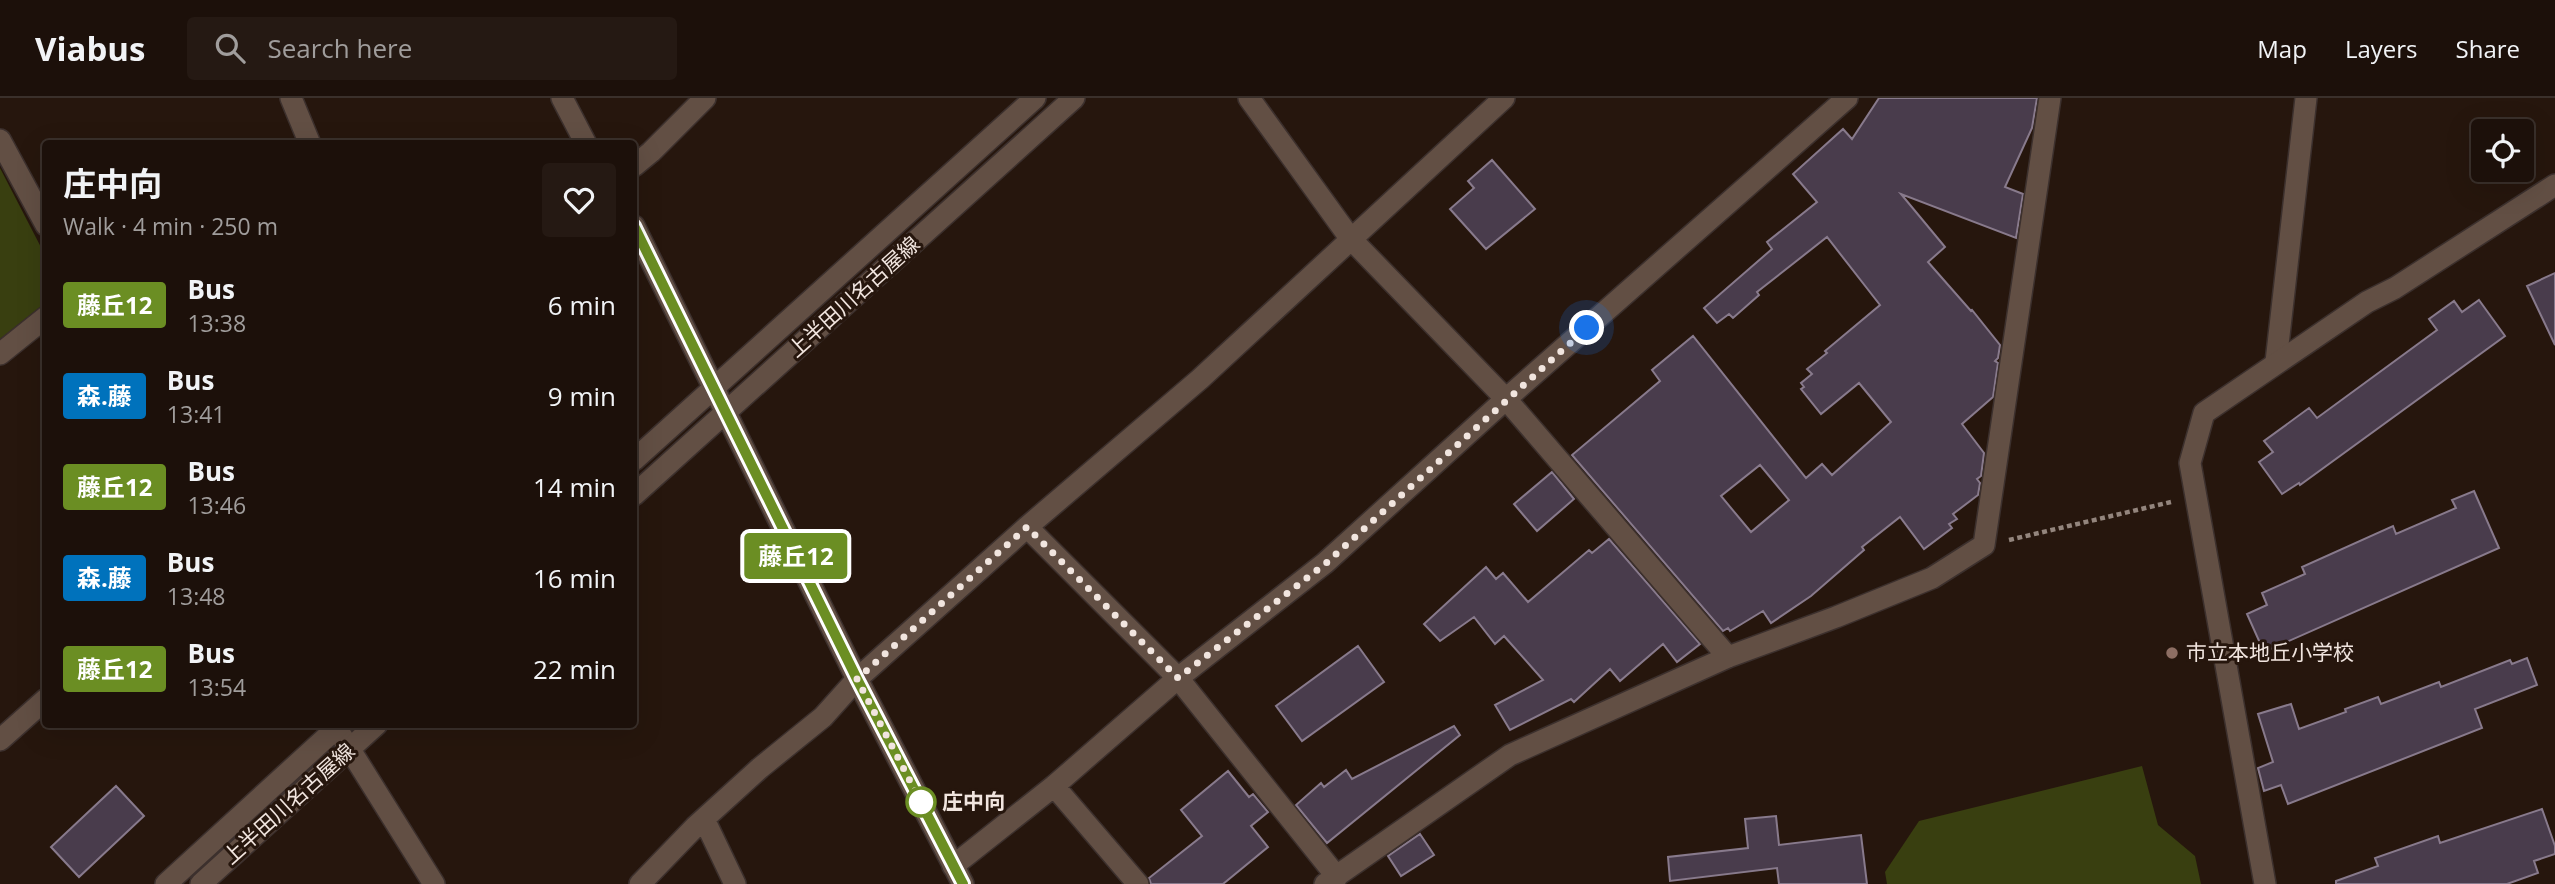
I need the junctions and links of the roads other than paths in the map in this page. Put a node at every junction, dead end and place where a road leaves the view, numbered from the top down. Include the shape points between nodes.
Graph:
1 (291, 98) edge
2 (562, 98) edge
3 (705, 98) edge
4 (1035, 98) edge
5 (1074, 98) edge
6 (1249, 98) edge
7 (1503, 98) edge
8 (1847, 98) edge
9 (2050, 98) edge
10 (2306, 98) edge
11 (0, 140) edge
12 (308, 140) edge
13 (584, 140) edge
14 (637, 164) edge
15 (2555, 185) edge
16 (42, 218) edge
17 (637, 232) edge
18 (1350, 238) junction
19 (42, 320) edge
20 (0, 354) edge
21 (2276, 362) junction
22 (712, 388) junction
23 (1506, 399) junction
24 (724, 414) junction
25 (637, 457) edge
26 (637, 492) edge
27 (1027, 527) junction
28 (1728, 657) junction
29 (1178, 678) junction
30 (857, 679) junction
31 (42, 703) edge
32 (336, 728) edge
33 (339, 728) edge
34 (373, 728) edge
35 (0, 740) edge
36 (350, 749) junction
37 (1054, 786) junction
38 (704, 819) junction
39 (958, 875) edge
40 (1331, 880) edge
41 (166, 884) edge
42 (201, 884) edge
43 (434, 884) edge
44 (640, 884) edge
45 (735, 884) edge
46 (1138, 884) edge
47 (2265, 884) edge

1 - 12 street
2 - 13 street
3 - 14 street
4 - 22 street, 上半田川名古屋線
5 - 24 street, 上半田川名古屋線
6 - 18 street
7 - 18 street
8 - 23 street
9 - 28 street via 1984,545 1933,578
10 - 21 street
11 - 16 street
15 - 21 street
17 - 22 street
18 - 23 street
18 - 27 street via 1200,379
19 - 20 street
21 - 47 street via 2204,413 2190,463
22 - 24 street
22 - 25 street, 上半田川名古屋線
23 - 28 street
23 - 29 street via 1325,564
24 - 26 street, 上半田川名古屋線
24 - 30 street
27 - 29 street
27 - 30 street
28 - 40 street via 1510,755
29 - 37 street
29 - 40 street
30 - 38 street via 823,717
30 - 39 street
31 - 35 street
32 - 41 street, 上半田川名古屋線
33 - 36 street
34 - 36 street, 上半田川名古屋線
36 - 42 street, 上半田川名古屋線
36 - 43 street
37 - 39 street
37 - 46 street
38 - 44 street
38 - 45 street

